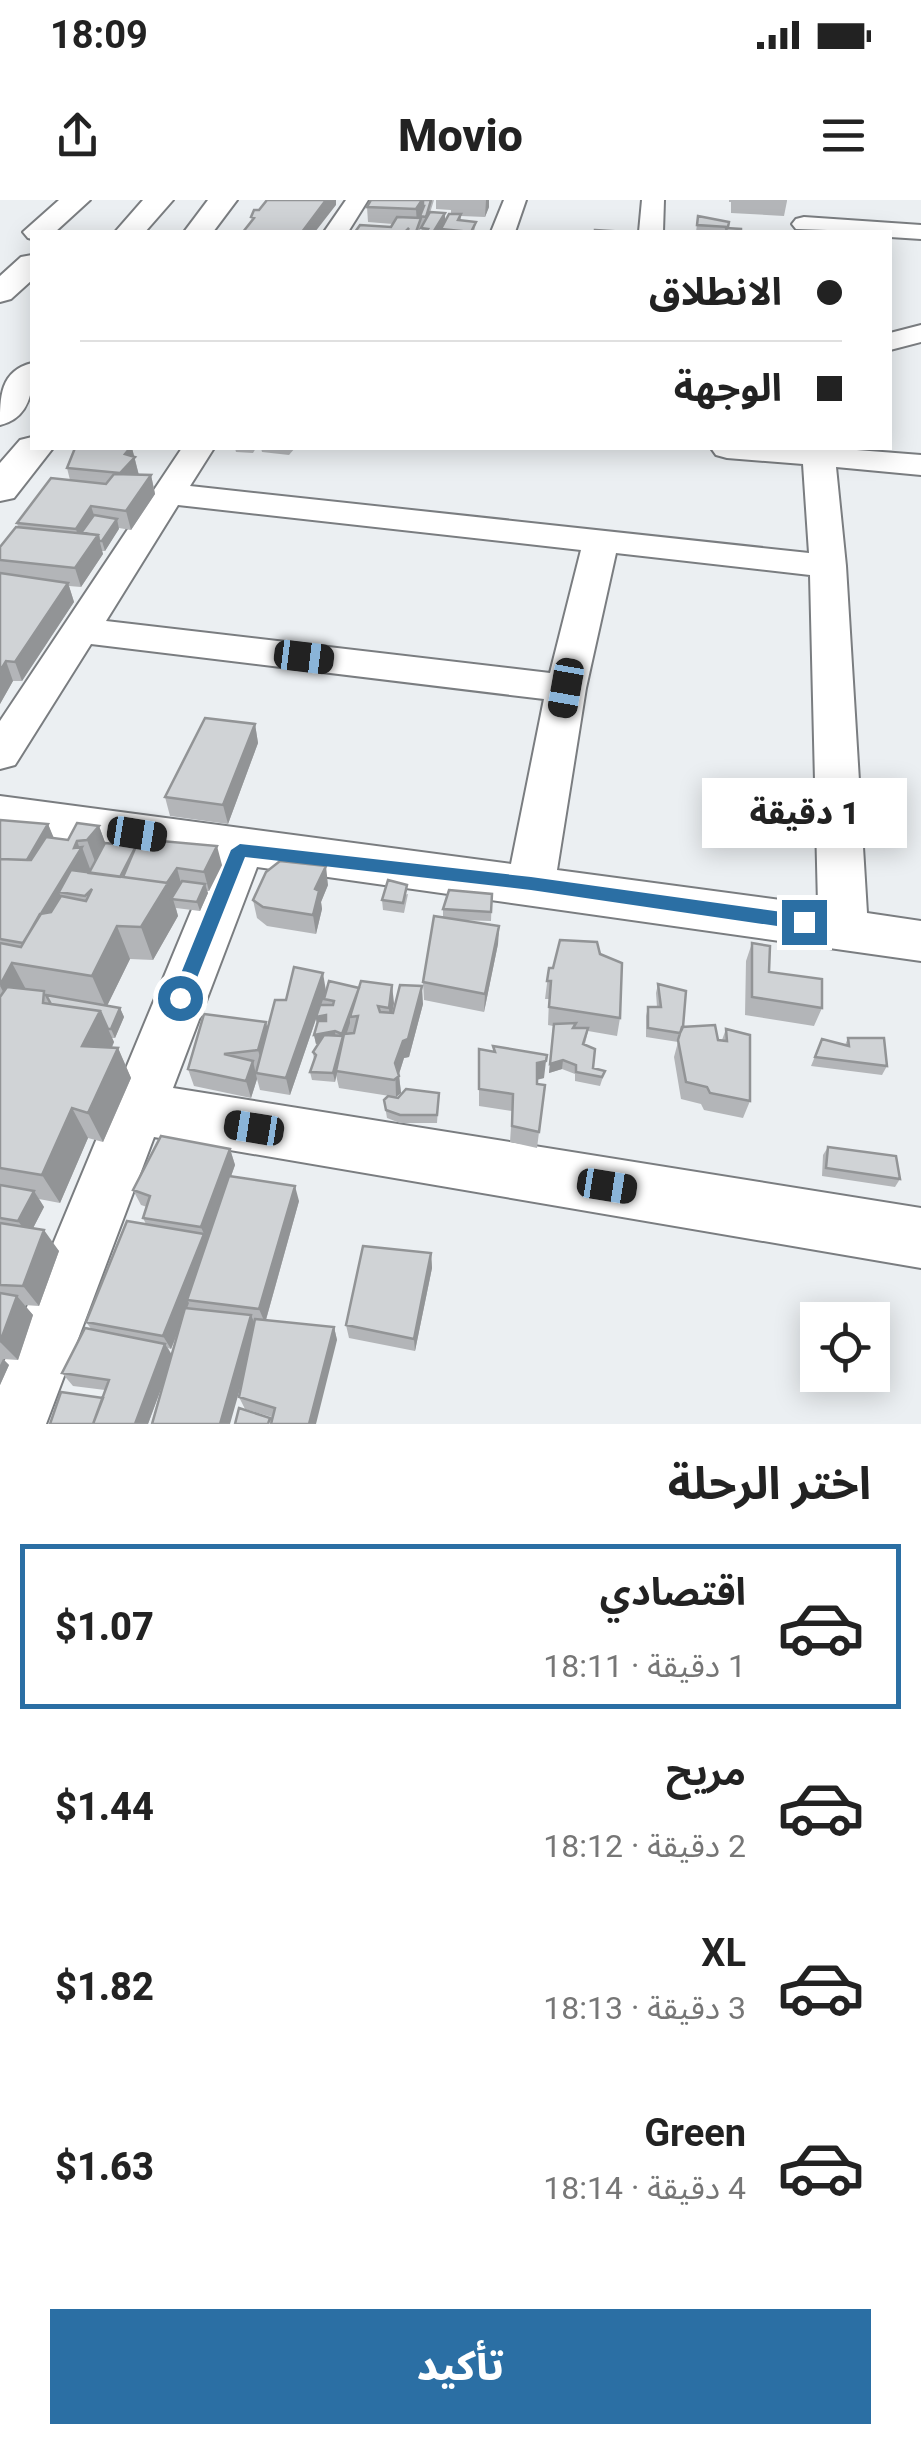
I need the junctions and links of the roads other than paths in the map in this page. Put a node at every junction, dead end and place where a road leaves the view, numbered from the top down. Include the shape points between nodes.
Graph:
1 (76, 200) edge
2 (107, 200) edge
3 (160, 200) edge
4 (171, 200) edge
5 (224, 200) edge
6 (244, 200) edge
7 (357, 200) edge
8 (515, 200) edge
9 (654, 200) edge
10 (803, 219) edge
11 (41, 230) edge
12 (71, 230) edge
13 (131, 230) edge
14 (148, 230) edge
15 (200, 230) edge
16 (222, 230) edge
17 (337, 230) edge
18 (504, 230) edge
19 (651, 230) edge
20 (921, 232) edge
21 (30, 239) edge
22 (0, 262) edge
23 (30, 266) edge
24 (0, 292) edge
25 (921, 333) edge
26 (30, 338) edge
27 (892, 341) edge
28 (0, 370) edge
29 (30, 376) edge
30 (0, 414) edge
31 (32, 450) edge
32 (197, 450) edge
33 (771, 450) edge
34 (819, 457) junction
35 (921, 464) edge
36 (0, 490) edge
37 (168, 494) junction
38 (601, 540) junction
39 (828, 566) junction
40 (82, 608) junction
41 (566, 688) junction
42 (0, 754) edge
43 (0, 813) edge
44 (240, 850) junction
45 (531, 883) junction
46 (842, 928) junction
47 (921, 940) edge
48 (136, 1108) junction
49 (921, 1238) edge
50 (12, 1424) edge

1 - 11 main road
2 - 12 main road
3 - 13 main road
4 - 14 main road
5 - 15 main road
6 - 16 main road
7 - 17 street
8 - 18 street
9 - 19 street
10 - 20 street
21 - 22 main road
23 - 24 main road
25 - 27 street
26 - 28 main road
29 - 30 main road
31 - 36 main road
32 - 37 street
33 - 34 street
34 - 35 street
34 - 39 street
37 - 38 street
37 - 40 street
38 - 39 street
38 - 41 street
39 - 46 street
40 - 41 street
40 - 42 street
41 - 45 street
43 - 44 street
44 - 45 street
44 - 48 street
45 - 46 street
46 - 47 street
48 - 49 street
48 - 50 street

